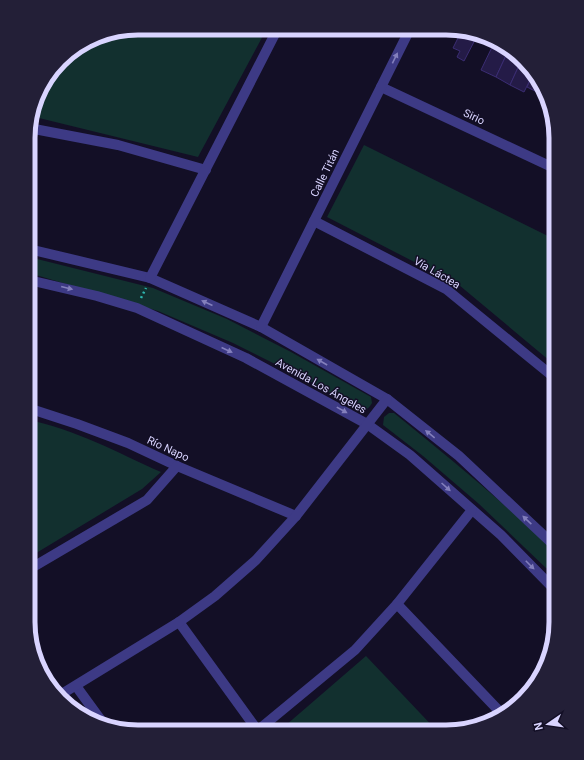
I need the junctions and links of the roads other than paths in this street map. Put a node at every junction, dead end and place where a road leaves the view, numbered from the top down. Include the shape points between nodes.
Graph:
1 (274, 35) edge
2 (407, 35) edge
3 (381, 87) junction
4 (36, 129) edge
5 (549, 166) edge
6 (206, 170) junction
7 (314, 221) junction
8 (35, 250) edge
9 (150, 278) junction
10 (35, 281) edge
11 (261, 327) junction
12 (549, 373) edge
13 (387, 399) junction
14 (35, 410) edge
15 (367, 424) junction
16 (177, 466) junction
17 (472, 510) junction
18 (296, 516) junction
19 (549, 540) edge
20 (35, 566) edge
21 (549, 577) edge
22 (397, 604) junction
23 (179, 622) junction
24 (76, 686) junction
25 (63, 693) edge
26 (499, 710) edge
27 (99, 717) edge
28 (254, 725) edge
29 (265, 725) edge

1 - 6 street
3 -> 2 street, Calle Titán
3 - 5 street, Sirio
3 - 7 street, Calle Titán
4 - 6 street via 118,145
6 - 9 street
7 - 11 street, Calle Titán
7 - 12 street, Vía Láctea via 446,290
8 - 9 street, Avenida Los Ángeles
11 -> 9 street, Avenida Los Ángeles
10 -> 15 street, Avenida Los Ángeles via 137,308 246,358
13 -> 11 street, Avenida Los Ángeles
13 - 15 street
19 -> 13 street, Avenida Los Ángeles via 459,456
14 - 16 street, Río Napo via 128,443
15 -> 17 street, Avenida Los Ángeles via 410,455
15 - 18 street
16 - 18 street, Río Napo
16 - 20 street via 147,500
17 -> 21 street, Avenida Los Ángeles
17 - 22 street
18 - 23 street via 236,579
22 - 26 street
22 - 29 street via 355,650
23 - 24 street
23 - 28 street
24 - 25 street
24 - 27 street

